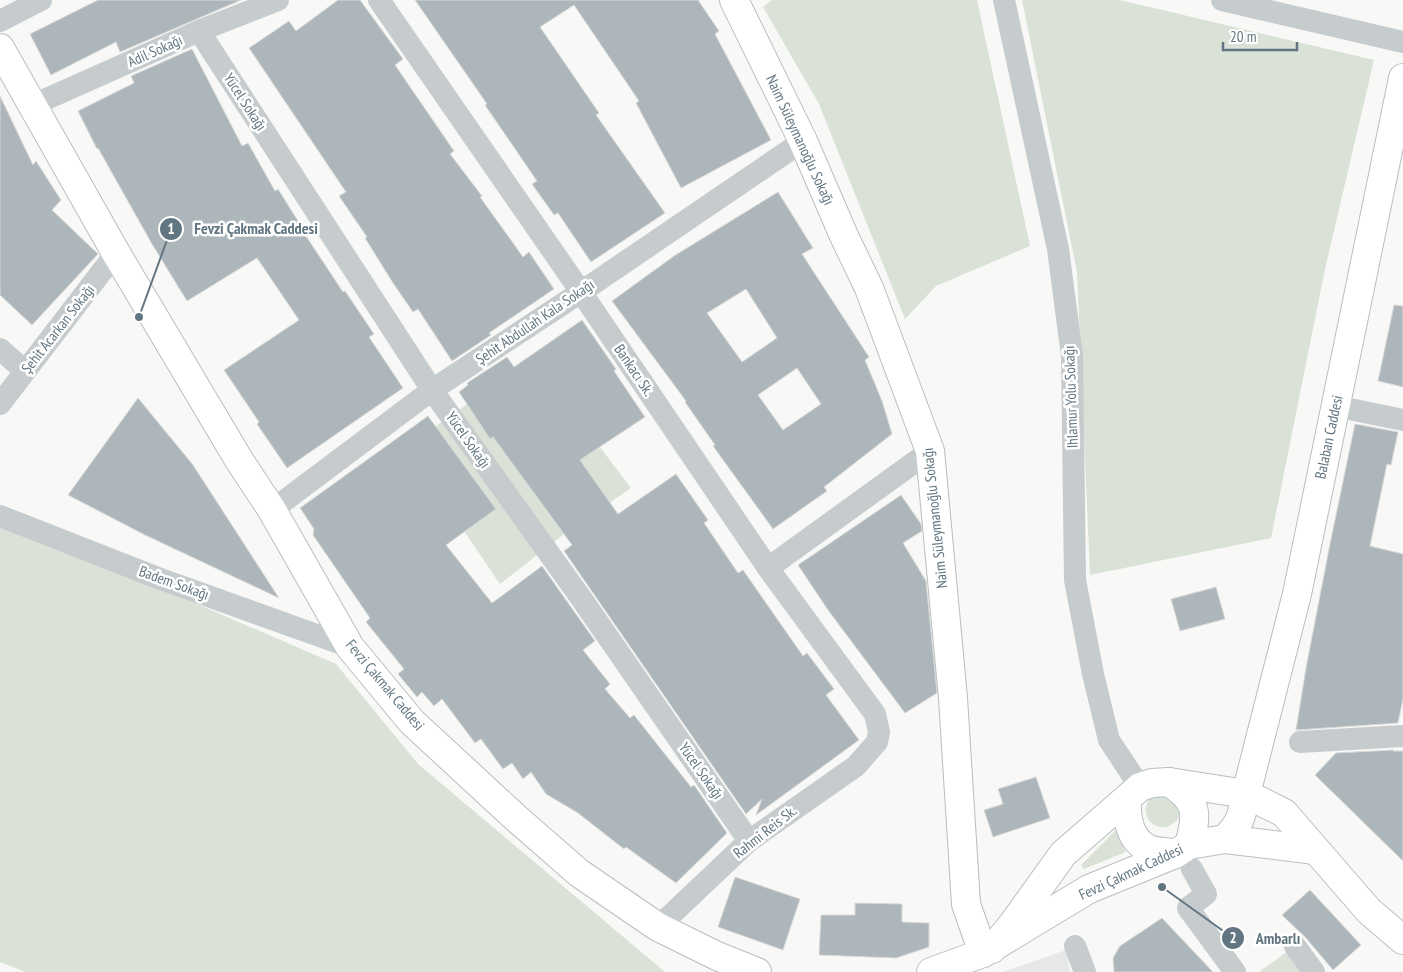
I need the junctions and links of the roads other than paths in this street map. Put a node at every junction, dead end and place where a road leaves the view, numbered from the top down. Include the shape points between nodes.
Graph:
1 (41, 0) edge
2 (278, 0) edge
3 (379, 0) edge
4 (734, 0) edge
5 (1004, 0) edge
6 (1222, 0) edge
7 (0, 21) edge
8 (199, 31) junction
9 (1403, 42) edge
10 (0, 48) edge
11 (1403, 78) edge
12 (33, 105) junction
13 (803, 141) junction
14 (1395, 151) edge
15 (116, 253) junction
16 (581, 292) junction
17 (0, 349) edge
18 (26, 371) junction
19 (432, 390) junction
20 (0, 404) edge
21 (1335, 406) junction
22 (1403, 420) edge
23 (930, 451) junction
24 (272, 510) junction
25 (0, 516) edge
26 (768, 568) junction
27 (350, 647) junction
28 (1403, 736) edge
29 (877, 742) joint
30 (1300, 742) dead end
31 (1169, 782) junction
32 (1134, 793) junction
33 (1246, 794) junction
34 (1225, 839) junction
35 (749, 841) junction
36 (1315, 850) junction
37 (1185, 856) junction
38 (658, 928) junction
39 (1403, 940) edge
40 (1075, 946) dead end
41 (1295, 946) dead end
42 (988, 951) junction
43 (757, 972) edge
44 (931, 972) edge
45 (1085, 972) edge
46 (1235, 972) edge
47 (1314, 972) edge

1 - 7 street
2 - 8 street, Adil Sokağı
3 - 16 street, Bankacı Sk.
4 - 13 main road, Naim Süleymanoğlu Sokağı
5 - 32 street, Ihlamur Yolu Sokağı via 1058,249 1071,346 1075,580 1093,674 1110,740
6 - 9 street
8 - 12 street, Adil Sokağı
8 - 19 street, Yücel Sokağı
10 - 12 main road, Fevzi Çakmak Caddesi
11 - 14 main road, Balaban Caddesi
12 - 15 main road, Fevzi Çakmak Caddesi
13 - 16 street, Şehit Abdullah Kala Sokağı
13 - 23 main road, Naim Süleymanoğlu Sokağı via 869,288
14 - 21 main road, Balaban Caddesi
15 - 18 street, Şehit Acarkan Sokağı
15 - 24 main road, Fevzi Çakmak Caddesi
16 - 19 street, Şehit Abdullah Kala Sokağı
16 - 26 street, Bankacı Sk.
17 - 18 street
18 - 20 street, Şehit Acarkan Sokağı
19 - 24 street, Şehit Abdullah Kala Sokağı
19 - 35 street, Yücel Sokağı
21 - 22 street
21 - 33 main road, Balaban Caddesi via 1297,594
23 - 26 street
23 - 42 main road, Naim Süleymanoğlu Sokağı via 953,698 966,904
24 - 27 main road, Fevzi Çakmak Caddesi
25 - 27 street, Badem Sokağı via 158,578
26 - 29 street, Bankacı Sk. via 875,714 879,732
27 - 38 main road, Fevzi Çakmak Caddesi via 412,722 516,818 579,872
28 - 30 street
29 - 35 street, Rahmi Reis Sk. via 856,766
31 - 32 main road, Fevzi Çakmak Caddesi via 1152,783
31 - 33 main road, Fevzi Çakmak Caddesi
31 - 37 main road via 1191,801 1195,812
32 - 37 main road via 1127,814 1130,828 1139,842 1150,850
32 - 42 main road, Fevzi Çakmak Caddesi via 1063,854 1012,925
33 - 34 main road, Balaban Caddesi via 1236,828
33 - 36 main road, Fevzi Çakmak Caddesi via 1284,813
34 - 36 main road, Fevzi Çakmak Caddesi
34 - 37 main road, Fevzi Çakmak Caddesi
35 - 38 street, Rahmi Reis Sk.
36 - 39 main road via 1369,911
37 - 42 main road, Fevzi Çakmak Caddesi via 1090,889
37 - 46 street via 1206,894 1188,908
38 - 43 main road, Fevzi Çakmak Caddesi
40 - 45 street
41 - 47 street
42 - 44 main road, Fevzi Çakmak Caddesi

